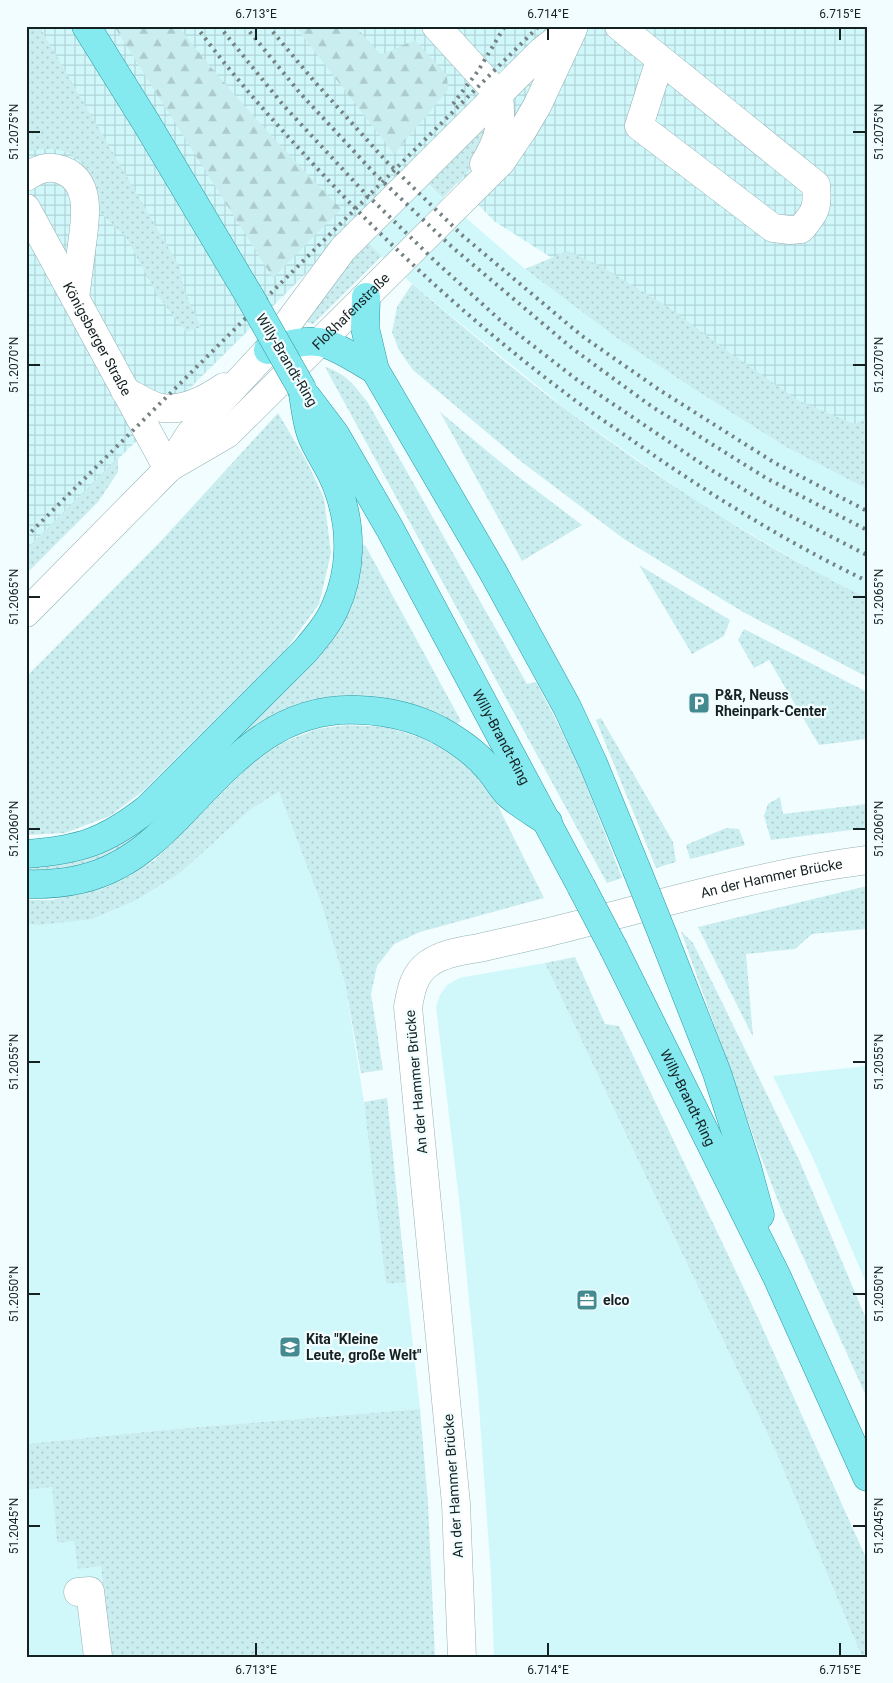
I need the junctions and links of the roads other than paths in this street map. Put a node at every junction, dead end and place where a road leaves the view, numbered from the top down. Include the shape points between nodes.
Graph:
1 (86, 26) edge
2 (436, 26) edge
3 (619, 26) edge
4 (574, 27) edge
5 (660, 60) junction
6 (499, 95) junction
7 (26, 177) edge
8 (459, 205) junction
9 (26, 208) edge
10 (366, 297) junction
11 (75, 298) junction
12 (320, 342) junction
13 (268, 350) junction
14 (248, 370) junction
15 (376, 370) junction
16 (302, 389) junction
17 (125, 391) junction
18 (168, 469) junction
19 (26, 612) edge
20 (548, 822) junction
21 (26, 854) edge
22 (867, 860) edge
23 (26, 884) edge
24 (777, 1277) junction
25 (867, 1477) edge
26 (78, 1592) dead end
27 (98, 1657) edge
28 (462, 1657) edge

1 - 16 main road, Willy-Brandt-Ring, bridge
2 - 6 street
3 - 5 street
4 - 6 street, Floßhafenstraße via 542,51
4 - 8 street, Floßhafenstraße via 524,128 501,162
5 - 5 street via 816,184 818,204 801,229 773,228 639,126
6 - 8 street, Floßhafenstraße via 502,121 494,148
6 - 13 street, Floßhafenstraße via 343,249
7 - 11 street via 39,169 54,167 67,172 78,183 84,198 85,215
8 - 10 street, Floßhafenstraße
9 - 11 street, Königsberger Straße
10 - 12 street, Floßhafenstraße
10 - 15 main road via 365,328
11 - 17 street, Königsberger Straße
12 - 13 main road via 294,343
12 - 15 main road
12 - 18 street, Floßhafenstraße via 227,434
13 - 14 street, Floßhafenstraße
14 - 17 street, Floßhafenstraße via 210,397 182,408 157,407
14 - 18 street, Floßhafenstraße via 190,434
15 - 24 main road, bridge via 567,707 593,763 717,1073
16 - 20 main road, Willy-Brandt-Ring via 335,434 390,529
16 - 21 main road via 310,434 338,488 347,524 349,555 344,581 335,608 322,631 147,809 123,828 93,843 60,852
17 - 18 street, Königsberger Straße
18 - 19 street, Floßhafenstraße
20 - 23 main road via 507,793 488,768 465,747 437,730 404,716 376,710 347,709 319,713 267,733 242,752 151,843 118,866 79,880
20 - 24 main road, Willy-Brandt-Ring, bridge
22 - 28 street, An der Hammer Brücke via 768,877 444,955 428,964 417,976 408,1007 456,1504
24 - 25 main road, Willy-Brandt-Ring
26 - 27 street via 90,1591

